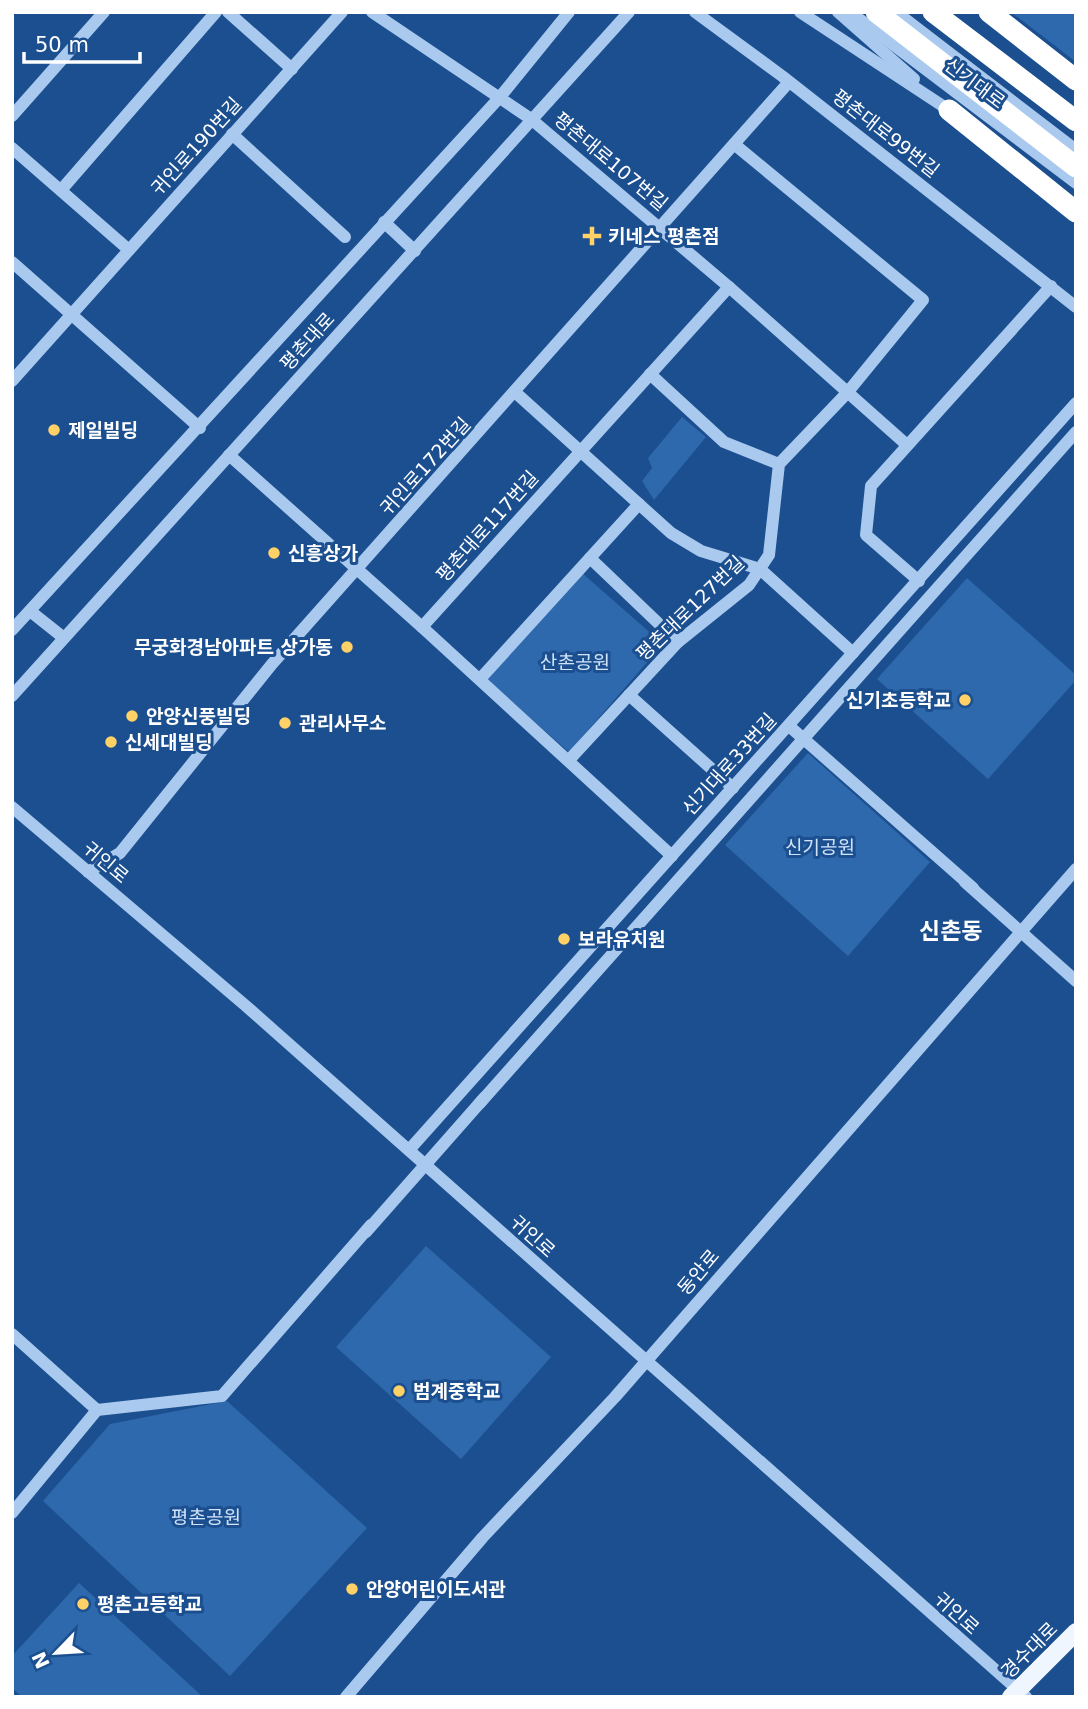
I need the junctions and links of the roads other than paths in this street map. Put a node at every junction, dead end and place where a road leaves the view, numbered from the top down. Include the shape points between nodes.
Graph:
1 (104, 12) edge
2 (216, 12) edge
3 (228, 12) edge
4 (342, 12) edge
5 (569, 12) edge
6 (629, 12) edge
7 (695, 12) edge
8 (800, 12) edge
9 (838, 12) edge
10 (850, 12) edge
11 (876, 12) edge
12 (896, 12) edge
13 (933, 12) edge
14 (991, 12) edge
15 (379, 14) edge
16 (1076, 68) edge
17 (292, 69) junction
18 (1076, 80) edge
19 (789, 82) junction
20 (500, 97) junction
21 (949, 110) junction
22 (12, 116) edge
23 (531, 119) junction
24 (1076, 121) edge
25 (232, 134) junction
26 (734, 144) junction
27 (12, 148) edge
28 (1076, 150) edge
29 (1076, 167) edge
30 (1076, 184) edge
31 (62, 189) junction
32 (1076, 212) edge
33 (384, 222) junction
34 (1076, 222) edge
35 (659, 227) junction
36 (345, 237) dead end
37 (128, 250) junction
38 (415, 251) junction
39 (12, 262) edge
40 (1051, 286) junction
41 (729, 287) junction
42 (1076, 307) edge
43 (71, 314) junction
44 (650, 374) junction
45 (12, 381) edge
46 (516, 393) junction
47 (847, 393) junction
48 (1076, 403) edge
49 (200, 428) junction
50 (1076, 432) edge
51 (907, 445) junction
52 (581, 451) junction
53 (229, 455) junction
54 (779, 464) junction
55 (639, 504) junction
56 (590, 558) junction
57 (760, 569) junction
58 (358, 570) junction
59 (919, 580) junction
60 (30, 611) junction
61 (422, 627) junction
62 (12, 630) edge
63 (64, 638) junction
64 (678, 642) junction
65 (853, 653) junction
66 (480, 679) junction
67 (629, 695) junction
68 (12, 696) edge
69 (789, 726) junction
70 (804, 738) junction
71 (569, 760) junction
72 (733, 788) junction
73 (12, 807) edge
74 (672, 856) junction
75 (1076, 869) edge
76 (88, 872) junction
77 (965, 882) junction
78 (1005, 915) dead end
79 (1042, 951) dead end
80 (1076, 981) edge
81 (485, 1097) junction
82 (446, 1141) dead end
83 (409, 1150) junction
84 (396, 1192) dead end
85 (366, 1232) junction
86 (12, 1334) edge
87 (645, 1362) junction
88 (97, 1409) junction
89 (12, 1513) edge
90 (1076, 1632) edge
91 (1018, 1695) edge
92 (346, 1697) edge

1 - 22 street
2 - 31 street
3 - 17 street
4 - 17 street, 귀인로190번길
5 - 20 street, 평촌대로
6 - 23 street, 평촌대로
7 - 19 street, 평촌대로99번길
8 - 21 street
9 - 21 street
10 - 30 street, 신기대로
11 - 29 highway
12 - 28 street, 신기대로
13 - 24 highway
14 - 16 street
14 - 18 highway
15 - 20 street, 평촌대로107번길
17 - 25 street, 귀인로190번길
19 - 26 street, 귀인로172번길
19 - 40 street, 평촌대로99번길
20 - 23 street, 평촌대로107번길
20 - 33 street, 평촌대로
21 - 32 highway
21 - 34 street
23 - 35 street, 평촌대로107번길
23 - 38 street, 평촌대로
25 - 36 street
25 - 37 street, 귀인로190번길
26 - 35 street, 귀인로172번길
26 - 47 street via 923,300
27 - 31 street
31 - 37 street
33 - 38 street
33 - 49 street, 평촌대로
35 - 41 street, 평촌대로107번길
35 - 46 street, 귀인로172번길
37 - 43 street, 귀인로190번길
38 - 53 street, 평촌대로
39 - 43 street
40 - 42 street, 평촌대로99번길
40 - 51 street
41 - 44 street
41 - 47 street, 평촌대로107번길
43 - 45 street, 귀인로190번길
43 - 49 street
44 - 52 street
44 - 54 street via 724,442
46 - 52 street
46 - 58 street, 귀인로172번길
47 - 51 street, 평촌대로107번길
47 - 54 street
48 - 59 street, 신기대로33번길
49 - 60 street, 평촌대로
50 - 70 street
51 - 59 street via 871,486 866,535
52 - 55 street
52 - 61 street, 평촌대로117번길
53 - 58 street
53 - 63 street, 평촌대로
54 - 57 street, 평촌대로127번길 via 769,555
55 - 56 street
55 - 57 street via 671,533 701,551
56 - 64 street
56 - 66 street
57 - 64 street, 평촌대로127번길 via 749,585
57 - 65 street
58 - 61 street
58 - 76 street, 귀인로172번길 via 272,664 120,853
59 - 65 street, 신기대로33번길
60 - 62 street, 평촌대로
60 - 63 street
61 - 66 street
63 - 68 street, 평촌대로
64 - 67 street, 평촌대로127번길
65 - 69 street, 신기대로33번길
66 - 71 street
67 - 71 street, 평촌대로127번길
67 - 72 street
69 - 70 street
69 - 72 street, 신기대로33번길
70 - 77 street
70 - 81 street
71 - 74 street
72 - 74 street, 신기대로33번길
73 - 76 street, 귀인로
74 - 83 street, 신기대로33번길
75 - 87 street, 동안로
76 - 83 street, 귀인로
77 - 78 street
77 - 80 street, bridge
79 - 80 street
81 - 82 street
81 - 85 street, bridge
83 - 87 street, 귀인로
84 - 85 street
85 - 88 street via 222,1396
86 - 88 street
87 - 91 street, 귀인로
87 - 92 street, 동안로 via 483,1537
88 - 89 street
90 - 91 main road, 경수대로

